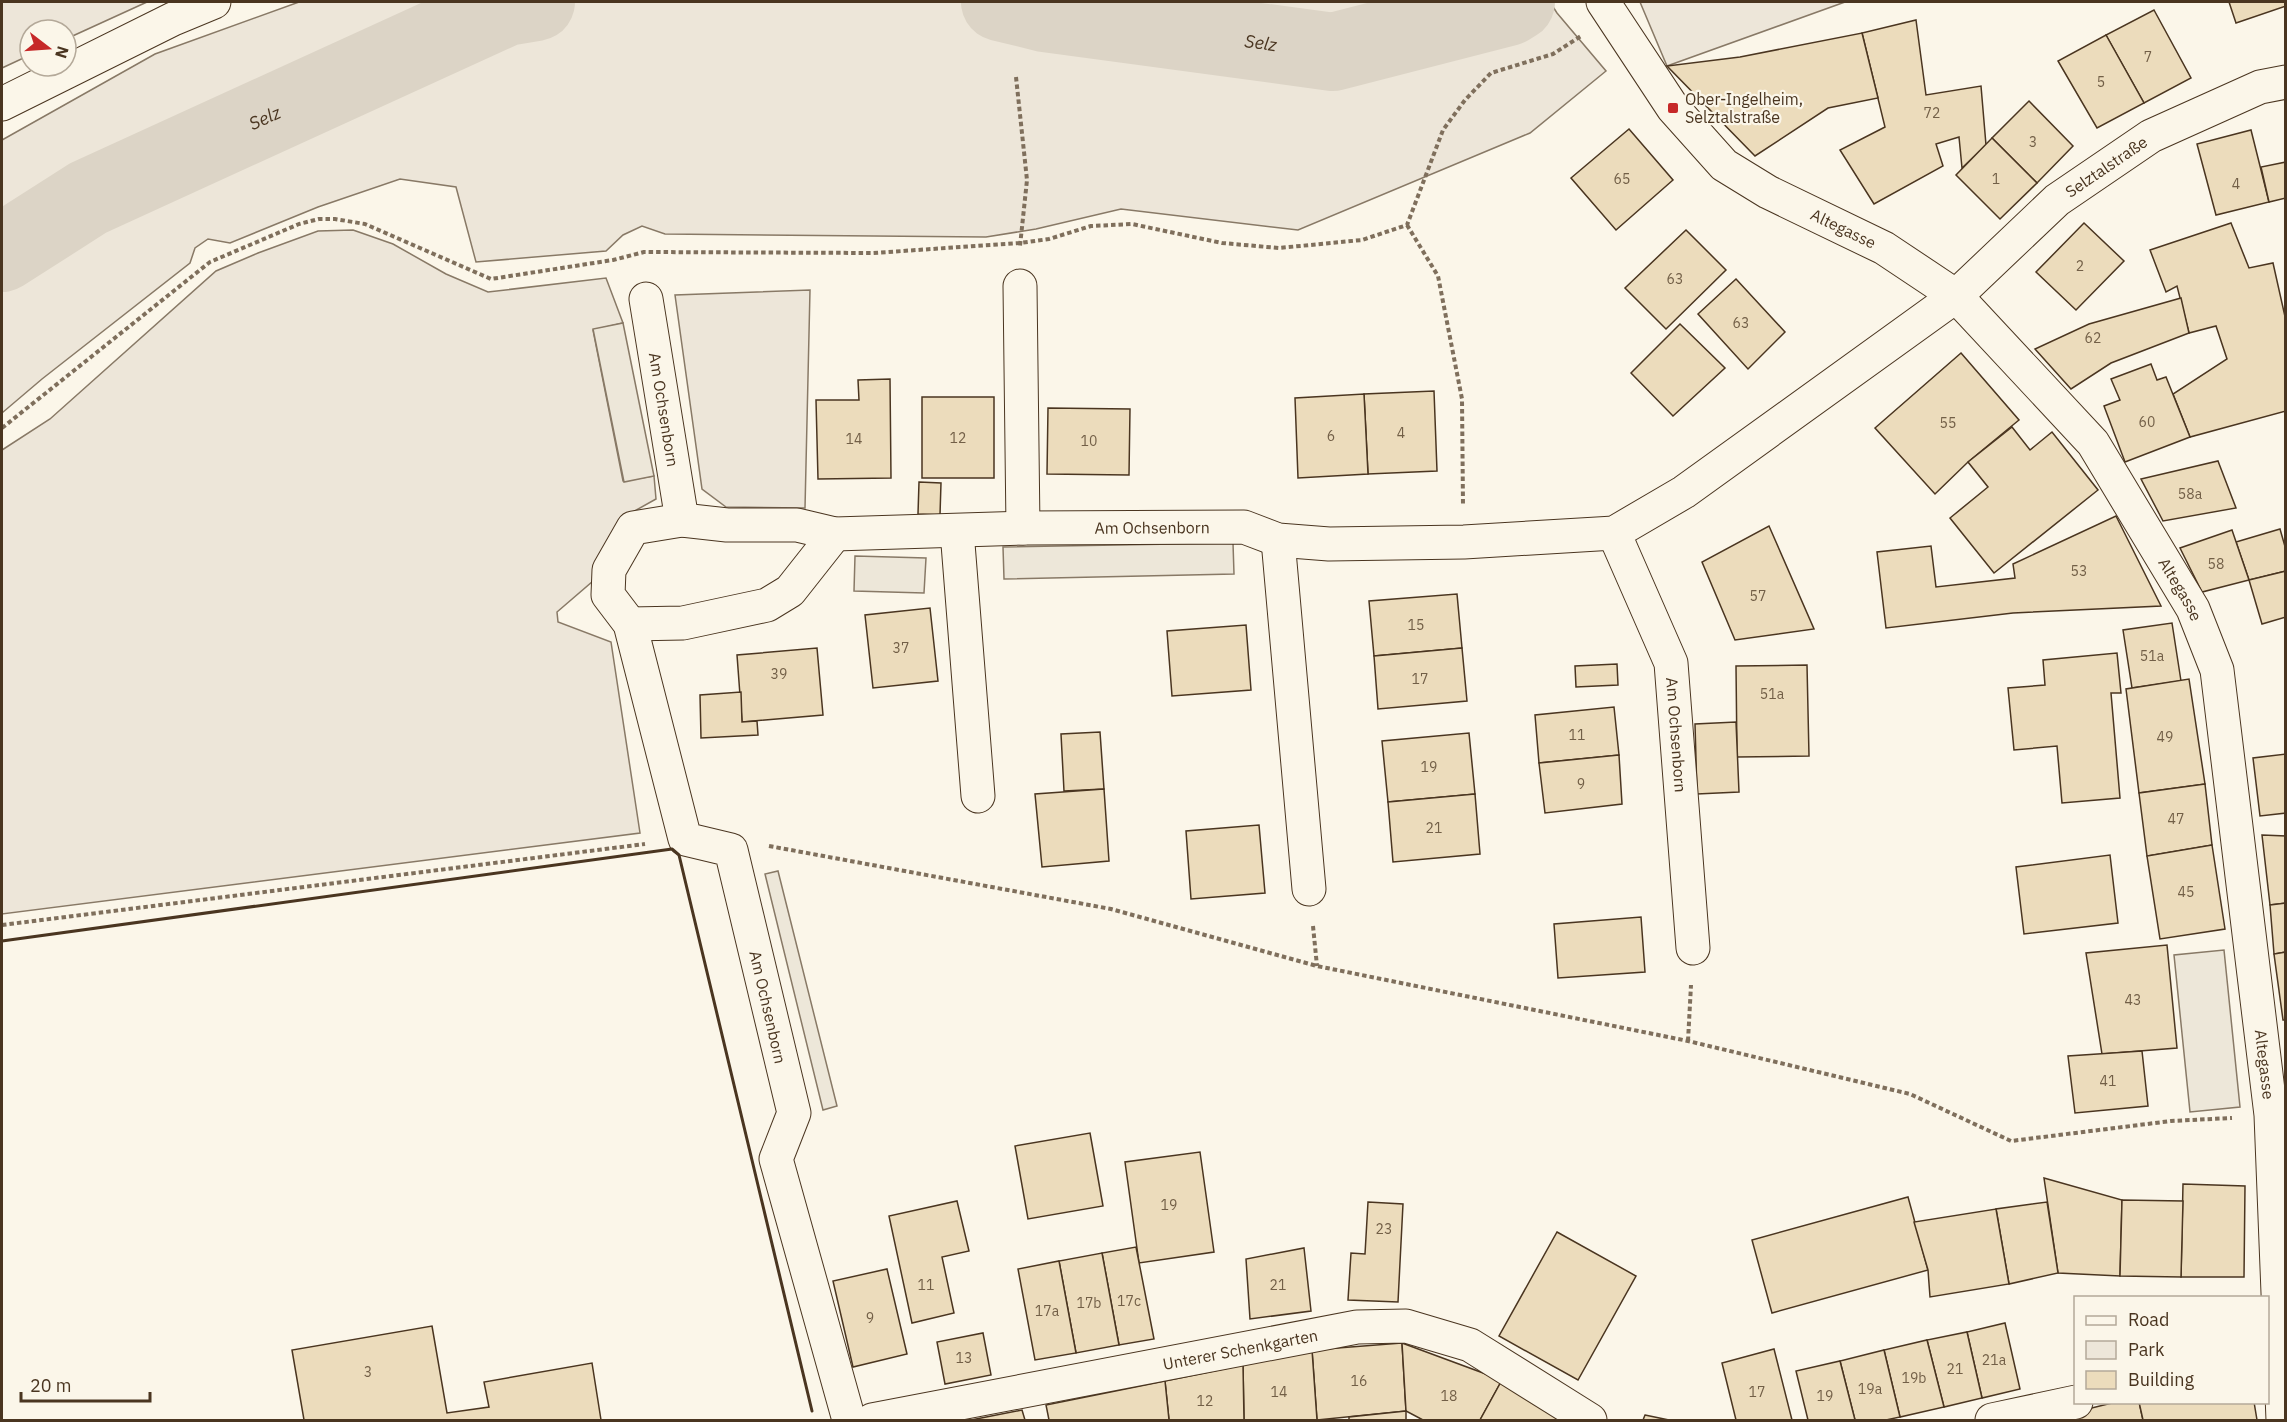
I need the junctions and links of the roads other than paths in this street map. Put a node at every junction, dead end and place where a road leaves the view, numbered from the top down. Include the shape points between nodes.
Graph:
1 (214, 2) edge
2 (1607, 9) edge
3 (2286, 82) edge
4 (2, 104) edge
5 (1020, 286) dead end
6 (1956, 296) junction
7 (646, 300) dead end
8 (682, 520) junction
9 (1023, 528) junction
10 (957, 531) junction
11 (1614, 533) junction
12 (835, 534) junction
13 (1278, 540) junction
14 (630, 624) junction
15 (978, 796) dead end
16 (1309, 889) dead end
17 (1693, 948) road end
18 (2283, 1323) edge
19 (2274, 1359) edge
20 (2074, 1402) edge
21 (849, 1420) edge
22 (872, 1420) edge
23 (1590, 1420) edge
24 (1992, 1420) edge
25 (2283, 1420) edge

1 - 4 street
2 - 6 street, Altegasse via 1672,108 1724,165 1768,192 1884,248
3 - 6 street, Selztalstraße via 2260,87 2151,136 2058,200
5 - 9 street
6 - 11 street, Am Ochsenborn via 1684,492
6 - 18 street, Altegasse via 2093,443 2193,609 2217,670 2271,1115
7 - 8 street, Am Ochsenborn
8 - 12 street, Am Ochsenborn via 727,525 797,525
8 - 14 street, Am Ochsenborn via 633,528 609,570 608,595
9 - 10 street, Am Ochsenborn
9 - 13 street, Am Ochsenborn via 1244,527
10 - 12 street, Am Ochsenborn
10 - 15 street
11 - 13 street, Am Ochsenborn via 1464,542 1329,544
11 - 17 street, Am Ochsenborn via 1671,663
12 - 14 street via 790,591 766,605 683,623
13 - 16 street
14 - 21 street, Am Ochsenborn via 685,839 731,850 794,1113 776,1159
18 - 19 street, Altegasse
19 - 25 street, Altegasse
20 - 24 street
22 - 23 street, Unterer Schenkgarten via 1358,1327 1406,1326 1470,1345

